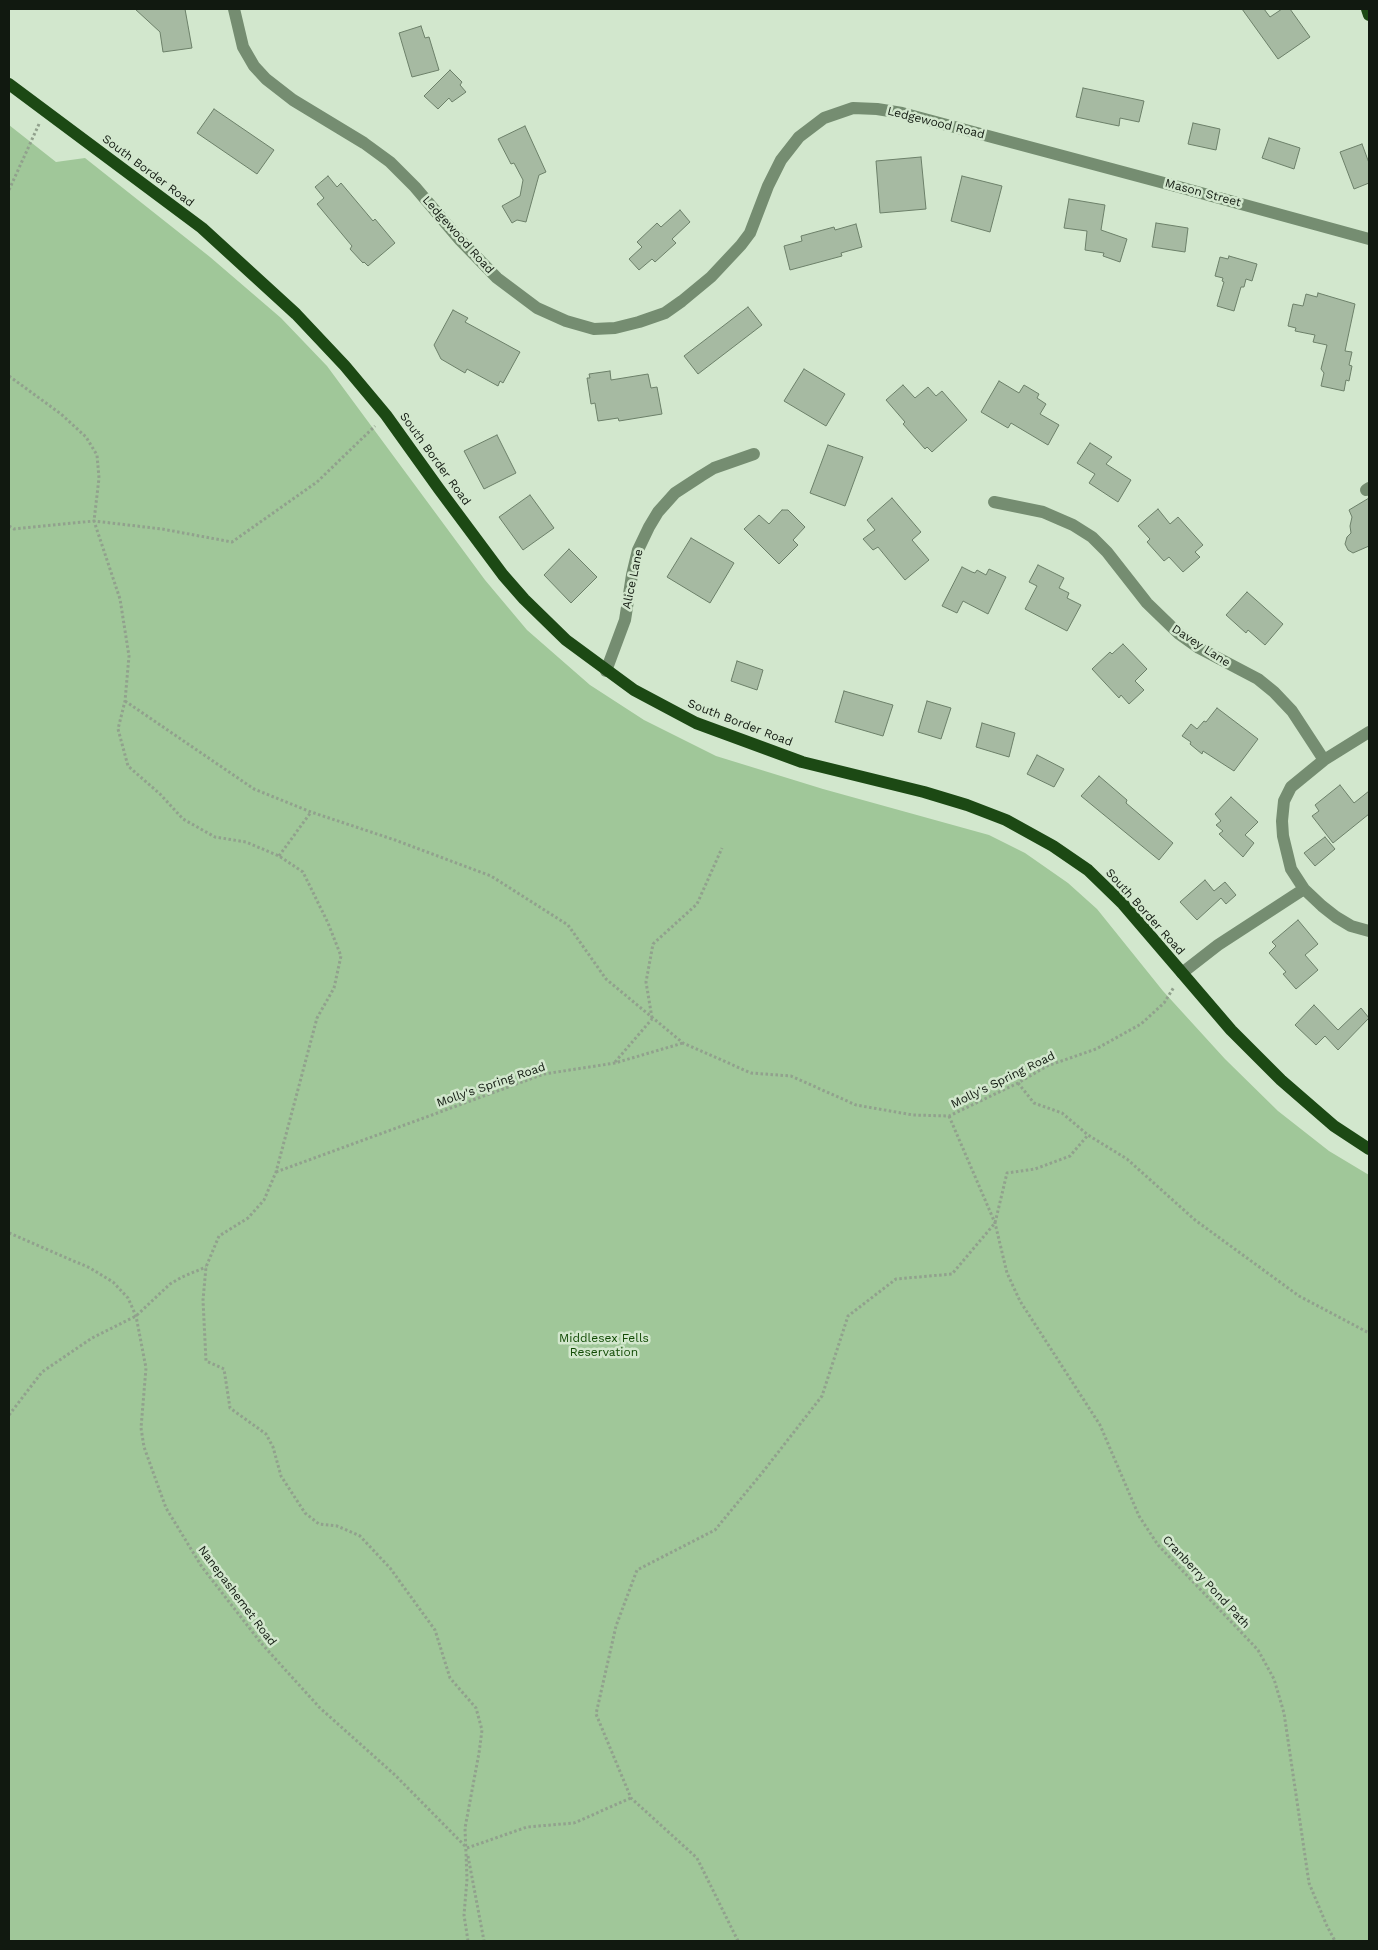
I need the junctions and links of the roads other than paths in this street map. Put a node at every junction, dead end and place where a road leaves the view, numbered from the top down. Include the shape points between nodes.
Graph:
1 (234, 9) edge
2 (1367, 9) edge
3 (1369, 15) edge
4 (9, 84) edge
5 (1037, 149) joint
6 (1369, 239) edge
7 (754, 454) dead end
8 (994, 502) dead end
9 (606, 671) junction
10 (1369, 732) edge
11 (1324, 760) junction
12 (1304, 889) junction
13 (1369, 931) edge
14 (1182, 973) junction
15 (1369, 1149) edge

1 - 5 street, Ledgewood Road via 243,47 266,79 390,162 497,278 537,308 594,329 616,328 665,313 711,276 750,233 781,160 799,138 824,118 853,108 890,110
2 - 3 main road
4 - 9 main road, South Border Road via 202,228 296,314 346,366 386,415 519,593 566,640
5 - 6 street, Mason Street
7 - 9 street, Alice Lane via 714,468 676,494 658,512 638,550 625,620
8 - 11 street, Davey Lane via 1043,512 1092,537 1146,603 1178,634 1258,679 1274,692 1292,710
9 - 14 main road, South Border Road via 659,705 732,738 802,762 941,797 1014,824 1075,860 1100,881
10 - 11 street
11 - 12 street via 1291,787 1282,806 1282,836 1290,869
12 - 13 street via 1336,917
12 - 14 street via 1218,945
14 - 15 main road, South Border Road via 1231,1030 1281,1080 1334,1126

